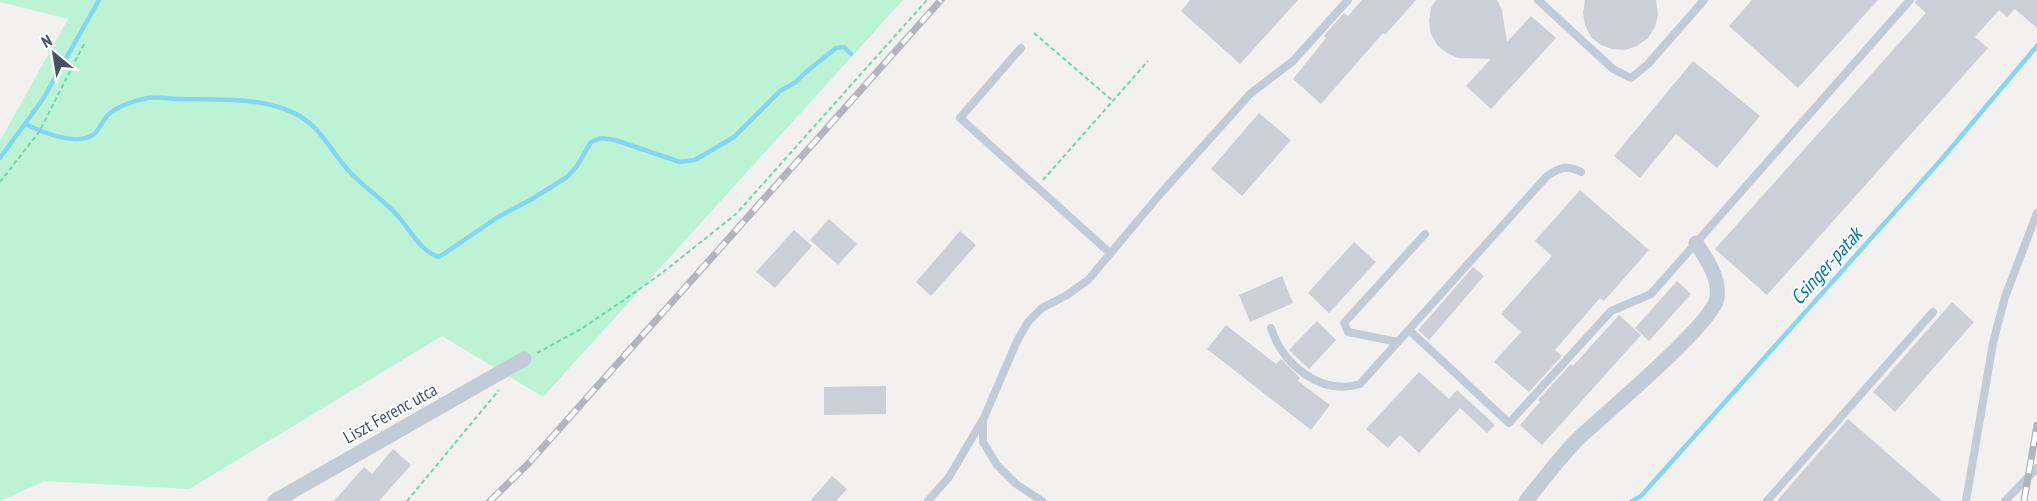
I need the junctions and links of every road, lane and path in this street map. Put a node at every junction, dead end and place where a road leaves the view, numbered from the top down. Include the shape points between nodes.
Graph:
1 (927, 0) edge
2 (1348, 0) edge
3 (1538, 0) edge
4 (1704, 0) edge
5 (1910, 0) edge
6 (1034, 33) dead end
7 (85, 42) dead end
8 (1021, 48) dead end
9 (1148, 61) dead end
10 (1113, 101) junction
11 (1581, 172) dead end
12 (0, 182) edge
13 (1038, 187) junction
14 (2037, 213) edge
15 (1425, 234) dead end
16 (1696, 243) junction
17 (1110, 253) junction
18 (1933, 312) dead end
19 (1271, 328) dead end
20 (1409, 330) junction
21 (1398, 342) junction
22 (524, 359) joint
23 (502, 387) dead end
24 (983, 420) junction
25 (2037, 468) edge
26 (275, 501) edge
27 (407, 501) edge
28 (928, 501) edge
29 (1042, 501) edge
30 (1526, 501) edge
31 (1767, 501) edge
32 (1966, 501) edge
33 (2005, 501) edge

1 - 22 path via 736,214 662,273 581,329
2 - 17 lane via 1293,61 1250,94
3 - 4 lane via 1613,69 1630,78 1648,64
5 - 16 lane
6 - 10 path
7 - 12 path via 39,132
8 - 13 lane via 960,117
9 - 10 path
10 - 13 path
11 - 20 lane via 1569,166 1547,176
13 - 17 lane
14 - 32 lane via 1993,344
15 - 21 lane via 1344,323 1348,332
16 - 20 lane via 1651,294 1611,311 1509,423
16 - 30 street via 1714,276 1717,298 1709,313 1658,368 1577,440
17 - 24 lane via 1088,280 1042,308 1028,322
18 - 31 lane
19 - 21 lane via 1286,357 1301,371 1335,387 1360,384
20 - 21 lane
22 - 26 street, Liszt Ferenc utca
23 - 27 path
24 - 28 lane via 949,477
24 - 29 lane via 983,442 997,465
25 - 33 lane

